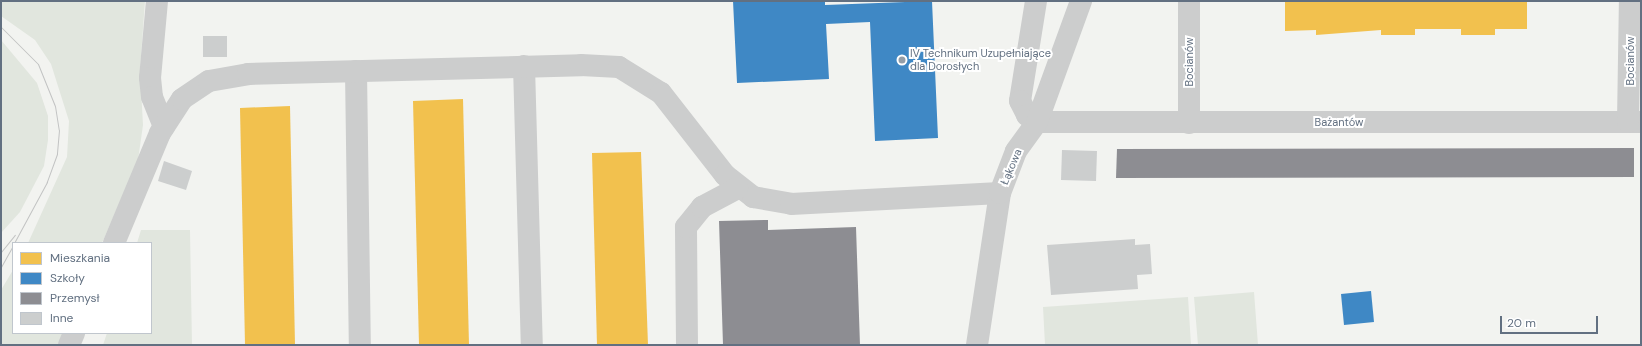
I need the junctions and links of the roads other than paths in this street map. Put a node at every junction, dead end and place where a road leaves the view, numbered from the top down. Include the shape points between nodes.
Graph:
1 (157, 1) edge
2 (1036, 1) edge
3 (1081, 1) edge
4 (1188, 1) edge
5 (1630, 1) edge
6 (524, 66) junction
7 (356, 71) junction
8 (1037, 122) junction
9 (1635, 122) edge
10 (1189, 123) junction
11 (164, 127) junction
12 (738, 188) junction
13 (1000, 193) junction
14 (114, 242) edge
15 (74, 334) edge
16 (69, 345) edge
17 (360, 345) edge
18 (532, 345) edge
19 (687, 345) edge
20 (977, 345) edge

1 - 11 street via 150,78 152,97
2 - 8 street via 1020,102 1027,116
3 - 8 street, Łąkowa
4 - 10 street, Bocianów
5 - 9 street, Bocianów
6 - 7 street
6 - 12 street via 602,65 634,74 661,93
6 - 18 street
7 - 11 street via 228,75 194,88 174,109
7 - 17 street
8 - 10 street, Bażantów
8 - 13 street, Łąkowa via 1016,152
9 - 10 street, Bażantów
11 - 14 street
12 - 13 street via 770,202 791,204
12 - 19 street via 702,207 686,227
13 - 20 street, Łąkowa
15 - 16 street

